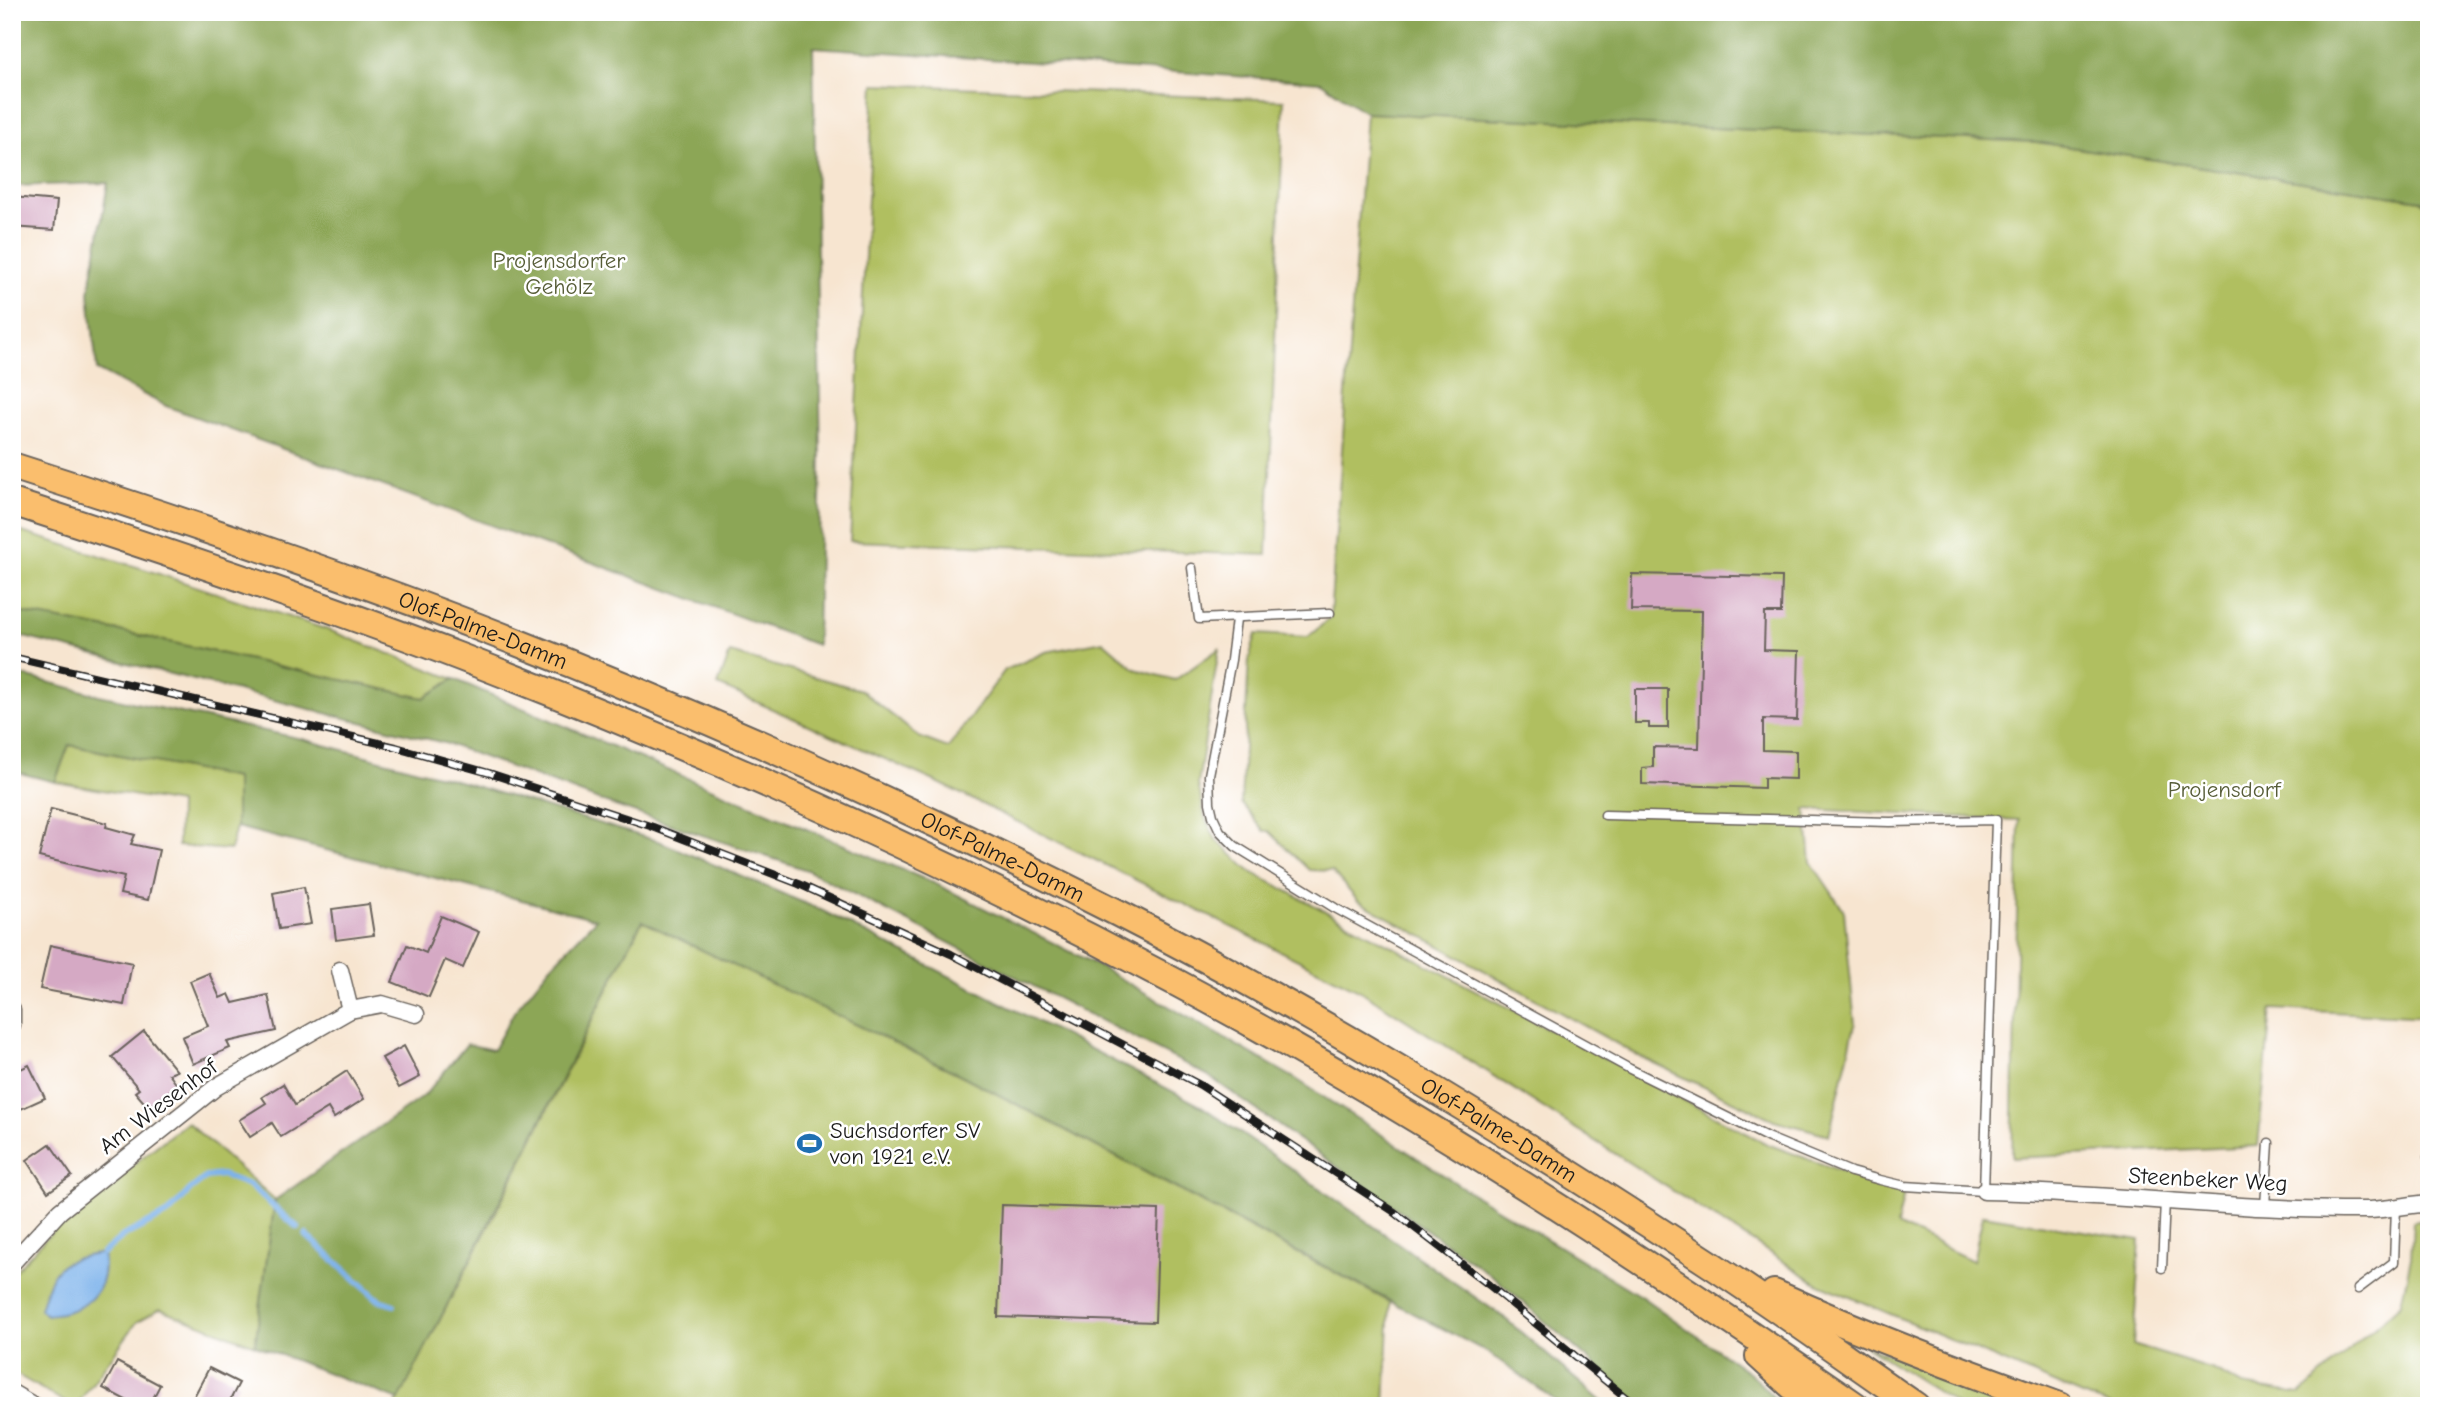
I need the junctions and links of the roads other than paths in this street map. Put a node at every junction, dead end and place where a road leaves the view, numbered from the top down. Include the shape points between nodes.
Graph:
1 (12, 466) edge
2 (12, 502) edge
3 (1192, 568) dead end
4 (1330, 613) dead end
5 (1236, 619) junction
6 (1605, 815) dead end
7 (340, 970) dead end
8 (12, 1010) edge
9 (350, 1010) junction
10 (416, 1014) dead end
11 (12, 1025) edge
12 (2269, 1143) dead end
13 (1984, 1191) junction
14 (2165, 1200) junction
15 (2429, 1203) edge
16 (2265, 1206) junction
17 (2396, 1207) junction
18 (1706, 1261) junction
19 (12, 1263) edge
20 (2162, 1268) dead end
21 (1680, 1284) junction
22 (2358, 1289) dead end
23 (12, 1393) edge
24 (34, 1406) edge
25 (1814, 1406) edge
26 (1856, 1406) edge
27 (1916, 1406) edge
28 (2060, 1406) edge

1 - 18 highway, Olof-Palme-Damm via 187,522 476,626 835,777 1222,968 1418,1080
2 - 21 highway, Olof-Palme-Damm via 171,553 462,657 849,821 1084,934 1228,1011 1382,1098
3 - 5 lane via 1199,619
4 - 5 lane
5 - 13 lane via 1209,775 1213,816 1235,846 1335,908 1630,1069 1769,1138 1880,1180
6 - 13 lane via 1996,820
7 - 9 street
8 - 11 street
9 - 10 street, Am Wiesenhof via 382,1004
9 - 19 street, Am Wiesenhof via 216,1087 60,1211
12 - 16 lane
13 - 14 street, Steenbeker Weg
14 - 16 street, Steenbeker Weg
14 - 20 lane
15 - 17 street, Steenbeker Weg
16 - 17 street, Steenbeker Weg
17 - 22 lane via 2394,1262
18 - 27 highway, Olof-Palme-Damm
18 - 28 highway via 1836,1322
21 - 25 highway
21 - 26 highway, Olof-Palme-Damm
23 - 24 street

